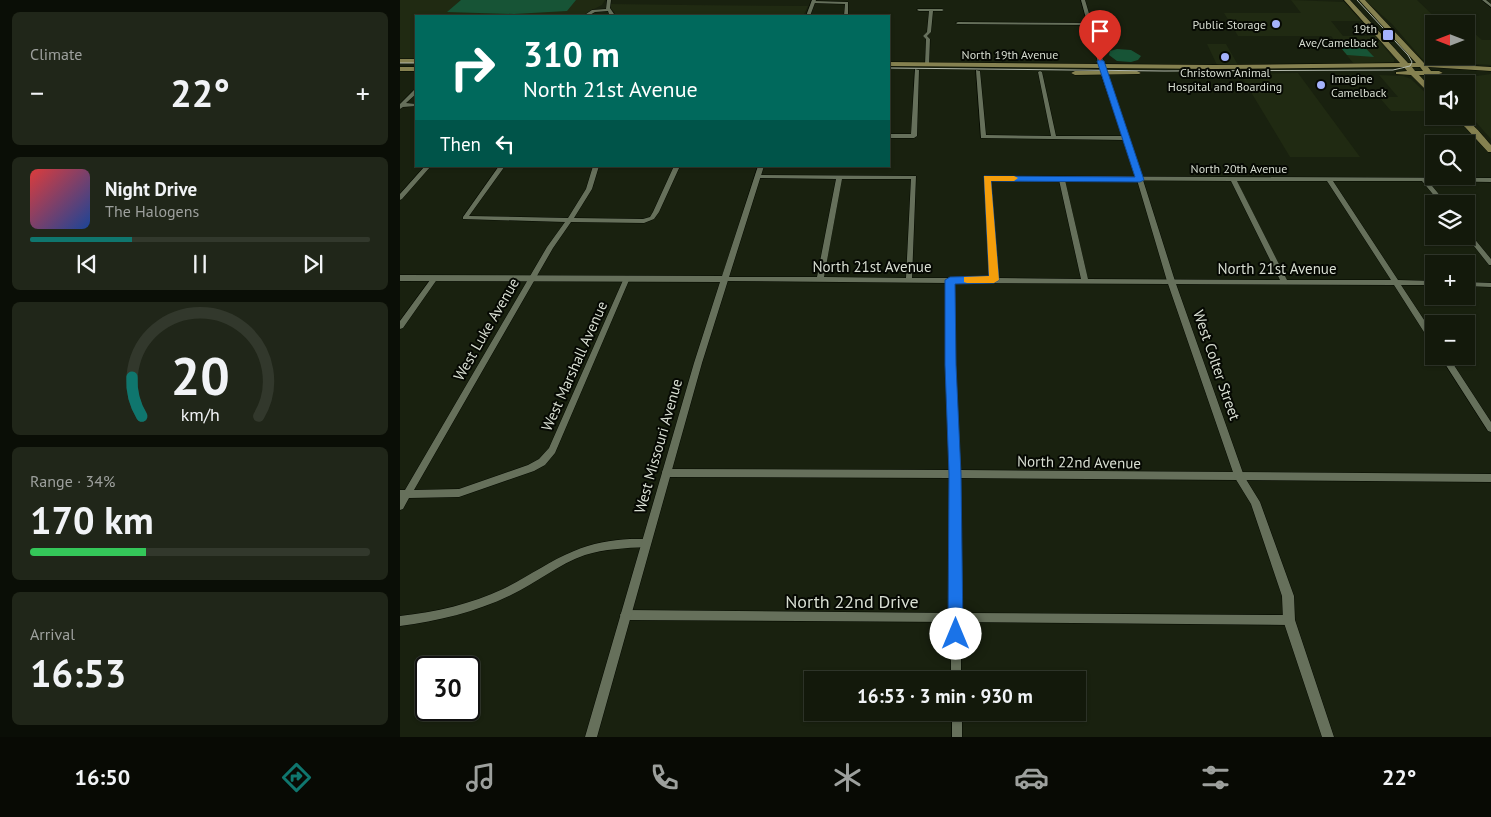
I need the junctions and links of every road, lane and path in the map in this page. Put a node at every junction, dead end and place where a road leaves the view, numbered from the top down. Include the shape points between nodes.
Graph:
1 (609, 0) edge
2 (1083, 0) edge
3 (1347, 0) edge
4 (1362, 0) edge
5 (1484, 0) edge
6 (814, 1) edge
7 (1491, 6) edge
8 (608, 10) junction
9 (920, 10) dead end
10 (931, 10) junction
11 (942, 10) dead end
12 (594, 11) junction
13 (587, 15) edge
14 (610, 15) edge
15 (808, 15) edge
16 (846, 15) edge
17 (958, 23) dead end
18 (1089, 24) junction
19 (400, 61) edge
20 (415, 61) edge
21 (890, 64) edge
22 (927, 64) junction
23 (1102, 65) junction
24 (400, 69) edge
25 (415, 69) edge
26 (890, 70) edge
27 (917, 70) junction
28 (1427, 70) junction
29 (1491, 70) edge
30 (978, 71) junction
31 (1040, 72) junction
32 (1412, 72) junction
33 (1104, 73) junction
34 (1431, 75) edge
35 (1425, 82) edge
36 (1425, 86) edge
37 (415, 92) edge
38 (415, 105) edge
39 (401, 106) edge
40 (1468, 125) edge
41 (890, 136) edge
42 (1054, 138) junction
43 (1125, 138) junction
44 (1491, 150) edge
45 (427, 167) edge
46 (501, 167) edge
47 (596, 167) edge
48 (677, 167) edge
49 (761, 167) edge
50 (758, 177) junction
51 (839, 178) junction
52 (1062, 179) junction
53 (1234, 179) junction
54 (1329, 179) junction
55 (1140, 180) junction
56 (1475, 180) edge
57 (1491, 180) edge
58 (1425, 181) edge
59 (1428, 185) edge
60 (1437, 195) edge
61 (400, 198) edge
62 (569, 221) junction
63 (1475, 243) edge
64 (1491, 263) edge
65 (400, 278) edge
66 (435, 278) junction
67 (532, 278) junction
68 (627, 278) junction
69 (726, 279) junction
70 (820, 279) junction
71 (909, 280) junction
72 (950, 280) junction
73 (994, 280) junction
74 (1085, 280) junction
75 (1171, 281) junction
76 (1396, 282) junction
77 (1286, 283) junction
78 (1425, 283) edge
79 (1475, 284) edge
80 (1491, 285) edge
81 (400, 326) edge
82 (1425, 327) edge
83 (1450, 365) edge
84 (1491, 429) edge
85 (666, 473) junction
86 (955, 474) junction
87 (1240, 478) junction
88 (1491, 478) edge
89 (404, 494) edge
90 (400, 506) edge
91 (646, 543) junction
92 (625, 616) junction
93 (956, 618) junction
94 (1289, 620) junction
95 (400, 621) edge
96 (956, 671) edge
97 (957, 721) edge
98 (591, 737) edge
99 (957, 737) edge
100 (1328, 737) edge

1 - 8 street
1 - 12 street
2 - 18 street, West Colter Street
3 - 32 main road
4 - 28 main road
5 - 7 street
6 - 15 street
6 - 16 street via 847,3
8 - 12 street
8 - 14 street via 612,12
9 - 10 street
10 - 11 street
10 - 22 street via 929,32 933,35 928,39
12 - 13 street
17 - 18 street
18 - 23 street, West Colter Street
19 - 20 main road
21 - 22 main road, North 19th Avenue
22 - 23 main road, North 19th Avenue
23 - 32 main road, North 19th Avenue via 1395,66
23 - 33 street, West Colter Street
24 - 25 main road
26 - 27 main road, North 19th Avenue
27 - 30 main road, North 19th Avenue
27 - 41 street via 914,136
28 - 29 main road, North 19th Avenue
28 - 32 main road, North 19th Avenue
28 - 32 main road, North 19th Avenue
28 - 34 main road
30 - 31 main road, North 19th Avenue
30 - 42 street via 983,137
31 - 33 main road, North 19th Avenue
31 - 42 street
32 - 33 main road, North 19th Avenue
32 - 35 main road
32 - 36 main road
33 - 43 street, West Colter Street
37 - 39 street
38 - 39 street
40 - 44 main road
42 - 43 street
43 - 55 street, West Colter Street
45 - 61 street
46 - 62 street via 466,218
47 - 62 street, West Luke Avenue via 591,183
48 - 62 street via 652,218 644,221
49 - 50 street, West Missouri Avenue
50 - 51 street
50 - 69 street, West Missouri Avenue
51 - 70 street
51 - 71 street via 914,177
52 - 55 street, North 20th Avenue
52 - 73 street, North 20th Avenue via 987,178
52 - 74 street
53 - 54 street, North 20th Avenue
53 - 55 street, North 20th Avenue
53 - 77 street
54 - 58 street, North 20th Avenue
54 - 76 street
55 - 75 street, West Colter Street
56 - 57 street, North 20th Avenue
59 - 60 street
62 - 67 street, West Luke Avenue
63 - 64 street
65 - 66 street, North 21st Avenue
66 - 67 street, North 21st Avenue
66 - 81 street
67 - 68 street, North 21st Avenue
67 - 89 street, West Luke Avenue
68 - 69 street, North 21st Avenue
68 - 89 street, West Marshall Avenue via 552,450 542,462 459,493
69 - 70 street, North 21st Avenue
69 - 85 street, West Missouri Avenue
70 - 71 street, North 21st Avenue
71 - 72 street, North 21st Avenue
72 - 73 street, North 21st Avenue
72 - 86 street
73 - 74 street, North 21st Avenue
74 - 75 street, North 21st Avenue
75 - 77 street, North 21st Avenue
75 - 87 street, West Colter Street
76 - 77 street, North 21st Avenue
76 - 78 street, North 21st Avenue
76 - 82 street
79 - 80 street
83 - 84 street
85 - 86 street, North 22nd Avenue
85 - 91 street, West Missouri Avenue
86 - 87 street, North 22nd Avenue
86 - 93 street
87 - 88 street, North 22nd Avenue
87 - 94 street, West Colter Street via 1255,502 1288,596
89 - 90 street, West Luke Avenue
91 - 92 street, West Missouri Avenue
91 - 95 street via 608,545 584,552 490,599 442,614
92 - 93 street, North 22nd Drive
92 - 98 street, West Missouri Avenue
93 - 94 street, North 22nd Drive
93 - 96 street
94 - 100 street, West Colter Street
97 - 99 street

